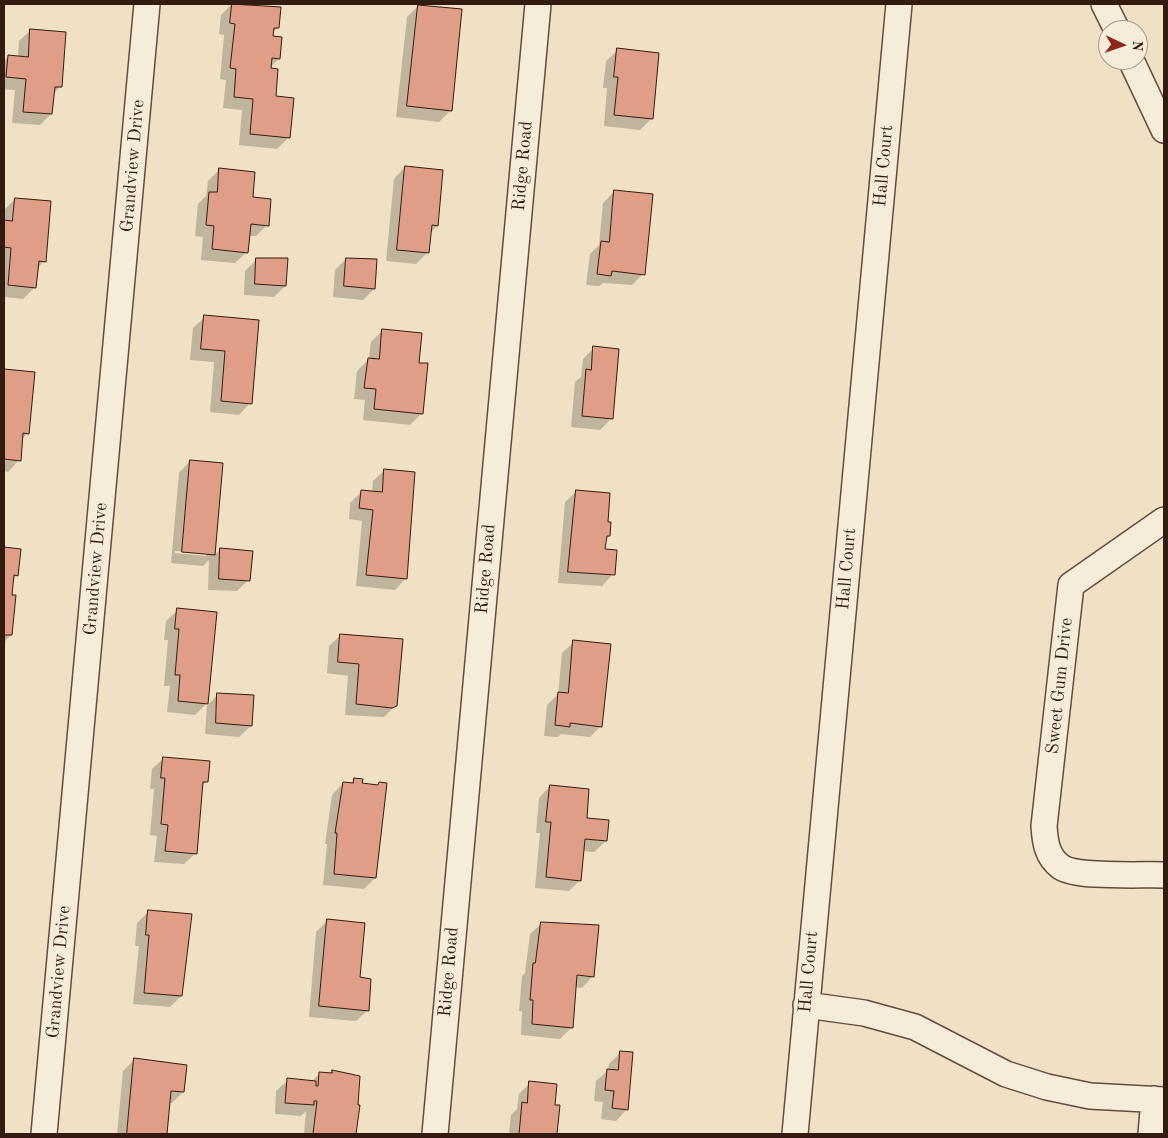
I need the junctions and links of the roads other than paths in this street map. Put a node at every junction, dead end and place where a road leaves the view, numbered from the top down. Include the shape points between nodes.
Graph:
1 (147, 4) edge
2 (538, 4) edge
3 (899, 4) edge
4 (1104, 4) edge
5 (1112, 20) edge
6 (1136, 70) edge
7 (1164, 130) edge
8 (1164, 520) edge
9 (1164, 875) edge
10 (806, 1005) junction
11 (1159, 1100) edge
12 (44, 1134) edge
13 (434, 1134) edge
14 (795, 1134) edge
15 (1151, 1134) edge

1 - 12 street, Grandview Drive
2 - 13 street, Ridge Road
3 - 10 street, Hall Court
4 - 5 street
6 - 7 street
8 - 9 street, Sweet Gum Drive via 1071,585 1044,826 1045,847 1062,867 1088,874
10 - 11 street via 864,1013 915,1027 1006,1074 1047,1088 1090,1096
10 - 14 street, Hall Court
11 - 15 street

